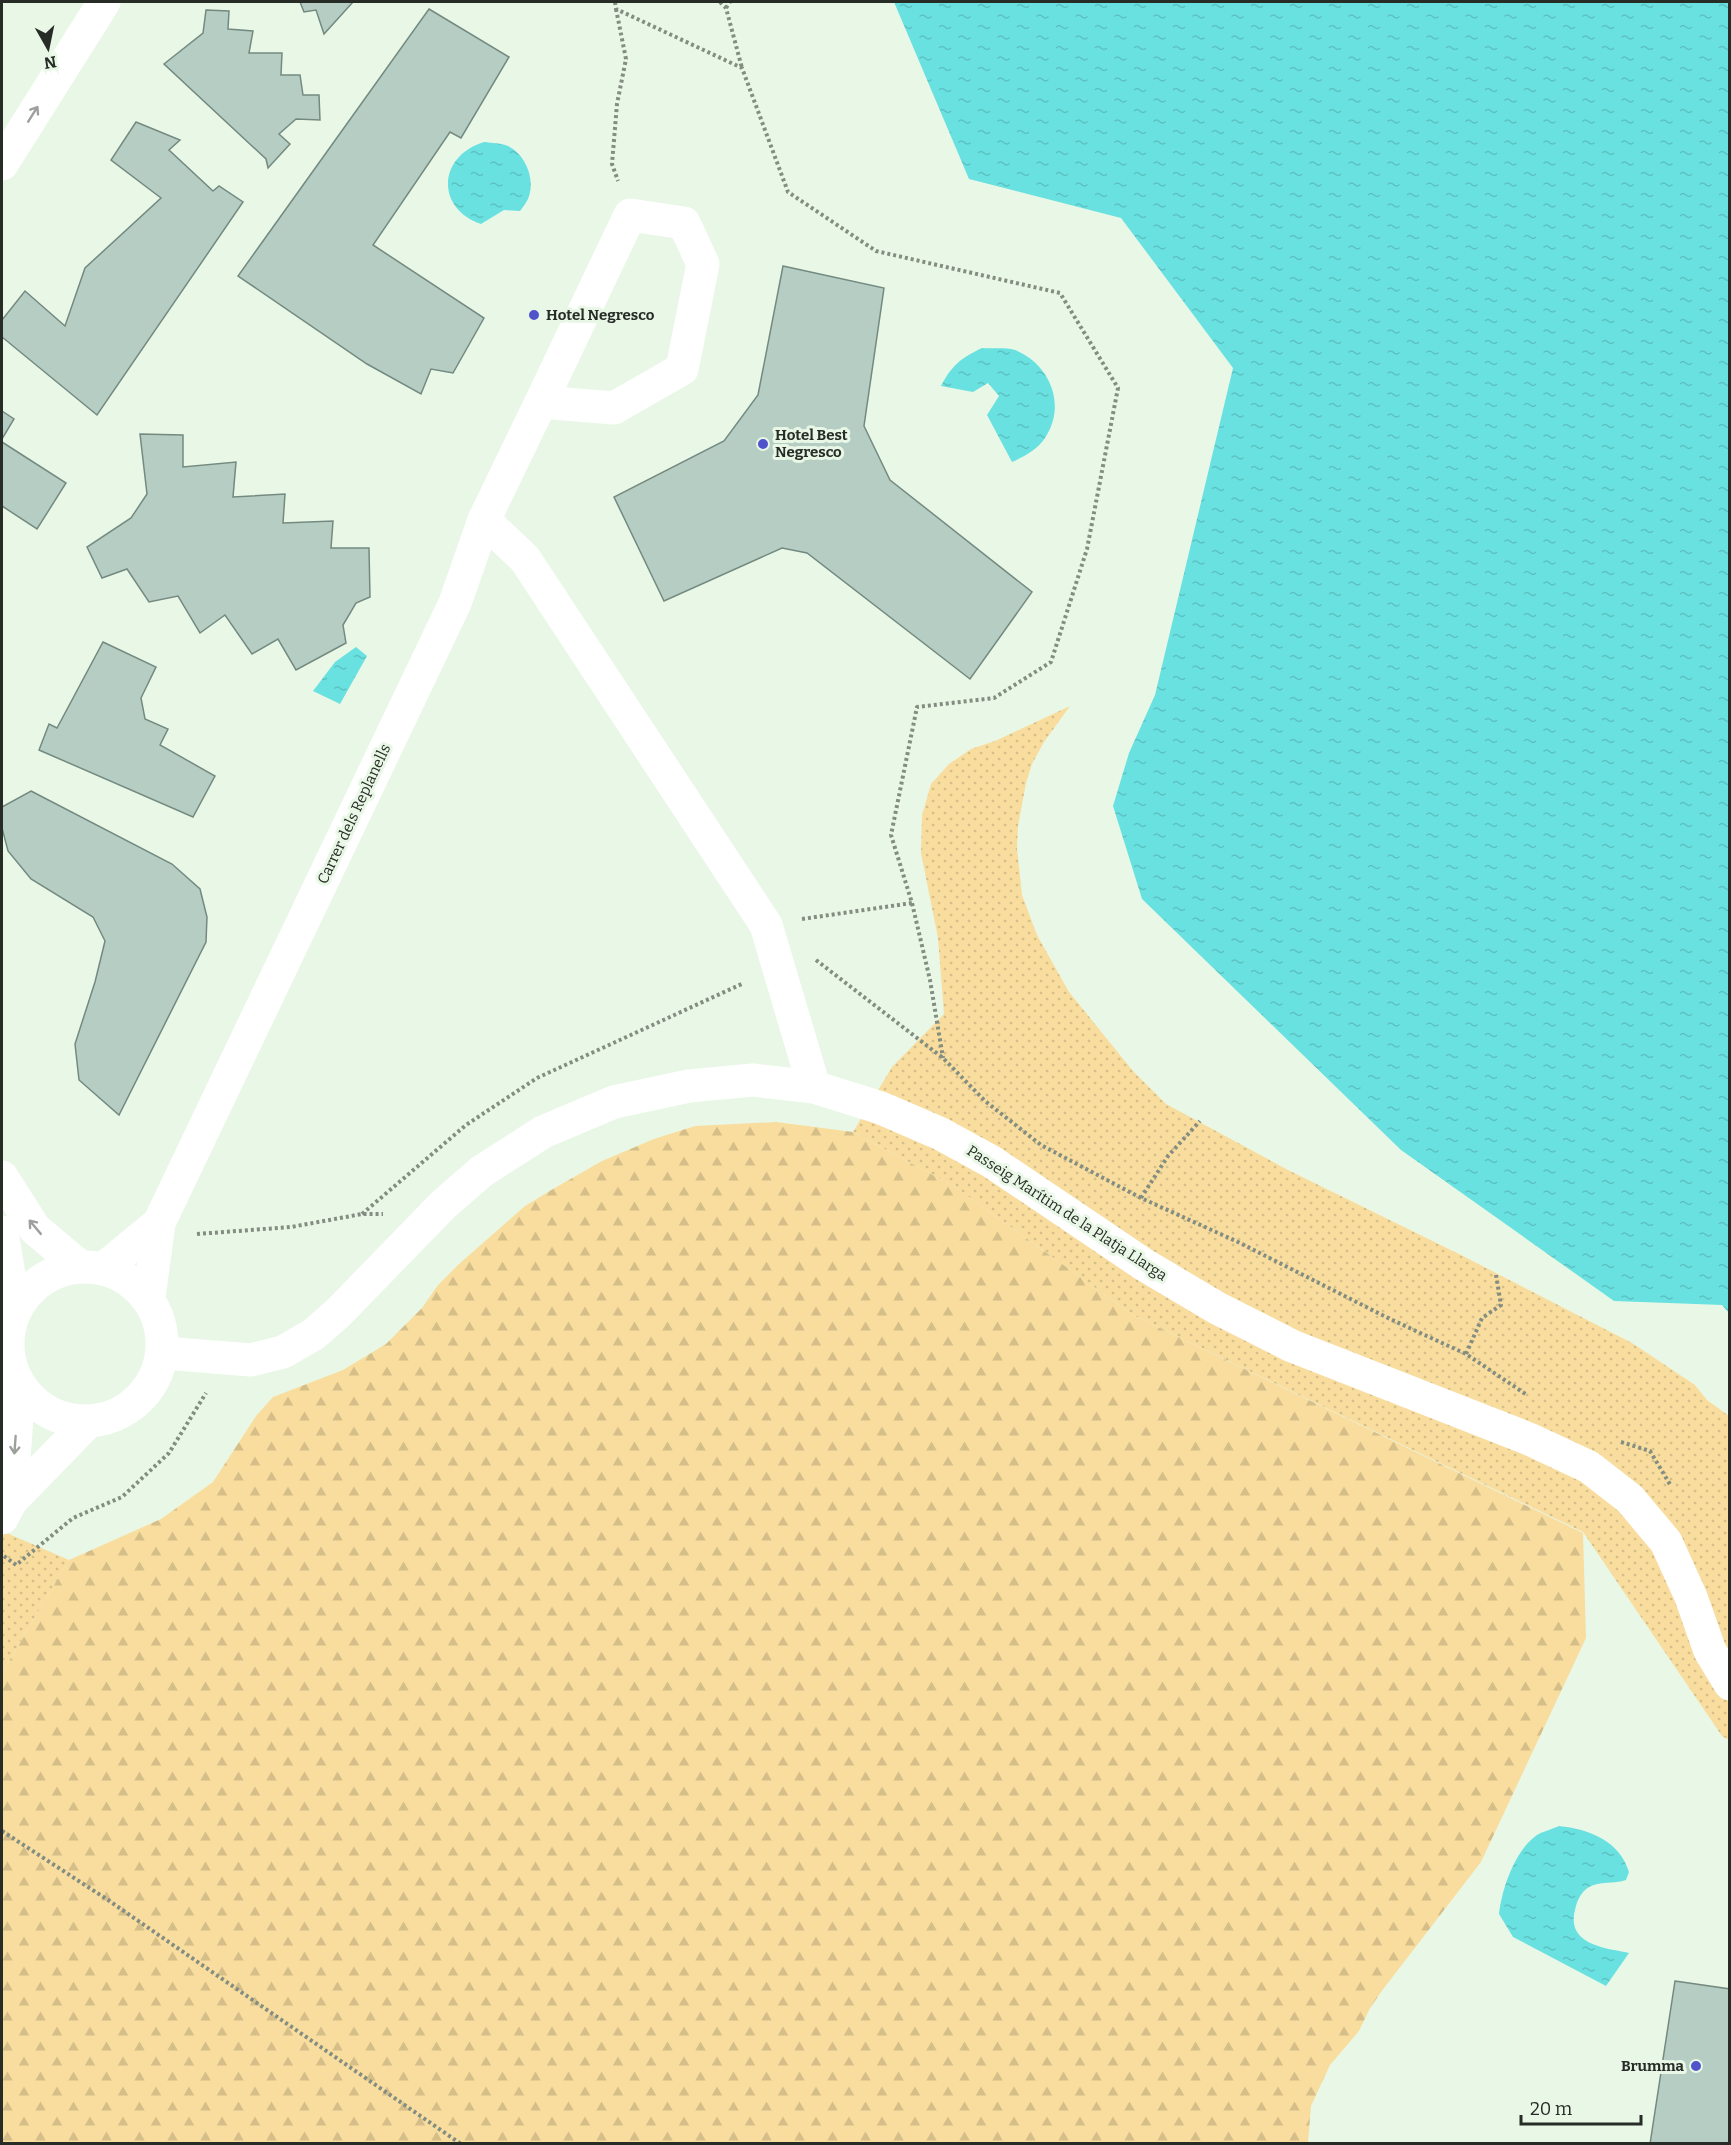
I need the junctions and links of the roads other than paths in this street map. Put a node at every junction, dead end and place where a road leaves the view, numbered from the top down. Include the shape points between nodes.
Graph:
1 (104, 2) edge
2 (2, 164) edge
3 (541, 402) junction
4 (484, 520) junction
5 (814, 1087) junction
6 (2, 1178) edge
7 (159, 1223) junction
8 (2, 1232) edge
9 (91, 1267) junction
10 (149, 1297) junction
11 (14, 1305) junction
12 (164, 1353) junction
13 (19, 1388) junction
14 (87, 1423) junction
15 (6, 1510) edge
16 (1730, 1684) edge

2 -> 1 street
3 - 3 street, Carrer dels Replanells via 614,408 682,369 703,264 684,223 630,215
3 - 4 street, Carrer dels Replanells
4 - 5 street via 525,559 766,925
4 - 7 street, Carrer dels Replanells via 455,603
5 - 12 street, Passeig Marítim de la Platja Llarga via 753,1080 689,1086 615,1102 543,1132 482,1171 443,1205 338,1313 314,1334 283,1352 250,1360
5 - 16 street, Passeig Marítim de la Platja Llarga via 881,1108 941,1134 992,1162 1143,1264 1292,1346 1589,1467 1630,1499 1666,1542 1710,1651
9 -> 6 street via 35,1229
7 - 9 street, Carrer dels Replanells
7 - 10 street, Carrer dels Replanells
8 - 11 street
9 - 10 street via 116,1271
9 - 11 street via 46,1275
10 - 12 street
11 - 13 street via 5,1344
12 - 14 street via 151,1388 125,1412
13 - 14 street via 51,1416
13 -> 15 street
14 - 15 street

